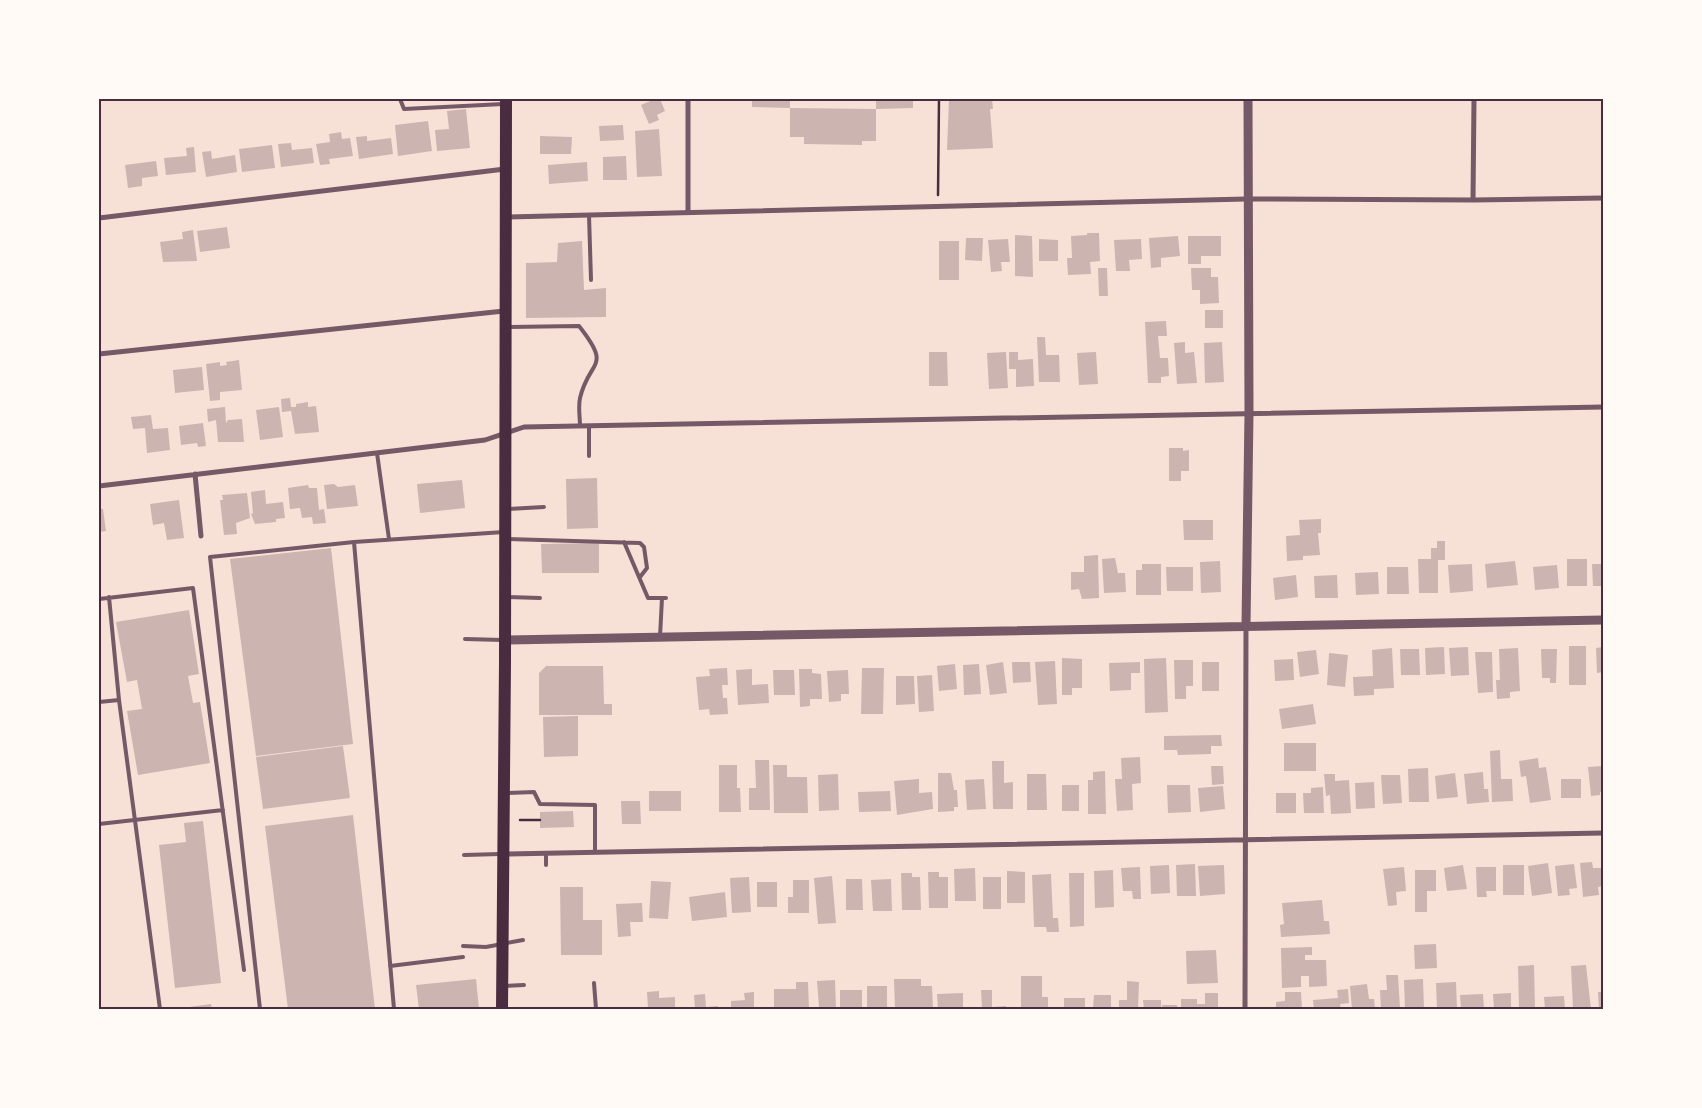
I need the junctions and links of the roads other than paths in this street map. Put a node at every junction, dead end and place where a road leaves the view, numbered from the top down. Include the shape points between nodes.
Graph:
1 (400, 99) edge
2 (688, 99) edge
3 (1248, 99) edge
4 (1474, 99) edge
5 (506, 101) edge
6 (505, 169) junction
7 (1603, 198) edge
8 (1246, 199) junction
9 (1473, 200) junction
10 (688, 212) junction
11 (589, 215) junction
12 (506, 217) junction
13 (99, 218) edge
14 (590, 280) dead end
15 (504, 311) junction
16 (504, 327) junction
17 (99, 354) edge
18 (1603, 407) edge
19 (1248, 413) junction
20 (580, 426) junction
21 (589, 426) junction
22 (504, 434) junction
23 (377, 453) junction
24 (589, 456) dead end
25 (194, 474) junction
26 (99, 486) edge
27 (544, 507) dead end
28 (506, 510) junction
29 (506, 535) junction
30 (202, 536) dead end
31 (389, 539) junction
32 (354, 542) junction
33 (624, 542) junction
34 (640, 578) junction
35 (505, 597) junction
36 (99, 598) edge
37 (109, 598) junction
38 (540, 598) dead end
39 (1603, 620) edge
40 (1246, 625) junction
41 (660, 637) junction
42 (465, 639) dead end
43 (505, 640) junction
44 (119, 700) junction
45 (99, 702) edge
46 (504, 793) junction
47 (223, 810) junction
48 (136, 820) junction
49 (99, 824) edge
50 (1603, 833) edge
51 (1246, 840) junction
52 (596, 852) junction
53 (546, 853) junction
54 (503, 854) junction
55 (464, 855) dead end
56 (546, 864) dead end
57 (523, 940) dead end
58 (503, 944) junction
59 (464, 946) dead end
60 (463, 957) dead end
61 (390, 966) junction
62 (244, 970) dead end
63 (594, 982) dead end
64 (524, 985) dead end
65 (502, 986) junction
66 (160, 1009) edge
67 (260, 1009) edge
68 (394, 1009) edge
69 (502, 1009) edge
70 (596, 1009) edge
71 (1245, 1009) edge

1 - 5 lane via 404,109
2 - 10 street
3 - 8 street
4 - 9 street
5 - 6 main road
6 - 12 main road
6 - 13 street
7 - 9 street
8 - 9 street
8 - 10 street
8 - 19 street
10 - 11 street
11 - 12 street
11 - 14 lane
12 - 15 main road
15 - 16 main road
15 - 17 street
16 - 20 lane via 579,326 594,344 598,361 580,399
16 - 22 main road
18 - 19 street
19 - 21 street
19 - 40 street
20 - 21 street
20 - 22 street via 524,427
21 - 24 lane
22 - 23 street via 485,440
22 - 28 main road
23 - 25 street
23 - 31 lane
25 - 26 street
25 - 30 street
27 - 28 lane
28 - 29 main road
29 - 31 lane
29 - 33 lane
29 - 35 main road
31 - 32 lane
32 - 61 lane
32 - 67 lane via 210,557
33 - 34 lane
33 - 34 lane via 644,546 647,568
34 - 41 lane via 648,598 664,598
35 - 38 lane
35 - 43 main road
36 - 37 lane
37 - 44 lane
37 - 47 lane via 193,588
39 - 40 street
40 - 41 street
40 - 51 street
41 - 43 street
42 - 43 lane
43 - 46 main road
44 - 45 lane
44 - 48 lane
46 - 52 lane via 534,792 540,804 594,805
46 - 54 main road
47 - 48 lane
47 - 62 lane
48 - 49 lane
48 - 66 lane
50 - 51 street
51 - 52 street
51 - 71 street
52 - 53 street
53 - 54 street
53 - 56 lane
54 - 55 lane
54 - 58 main road
57 - 58 lane
58 - 59 lane
58 - 65 main road
60 - 61 lane
61 - 68 lane
63 - 70 lane
64 - 65 lane
65 - 69 main road

